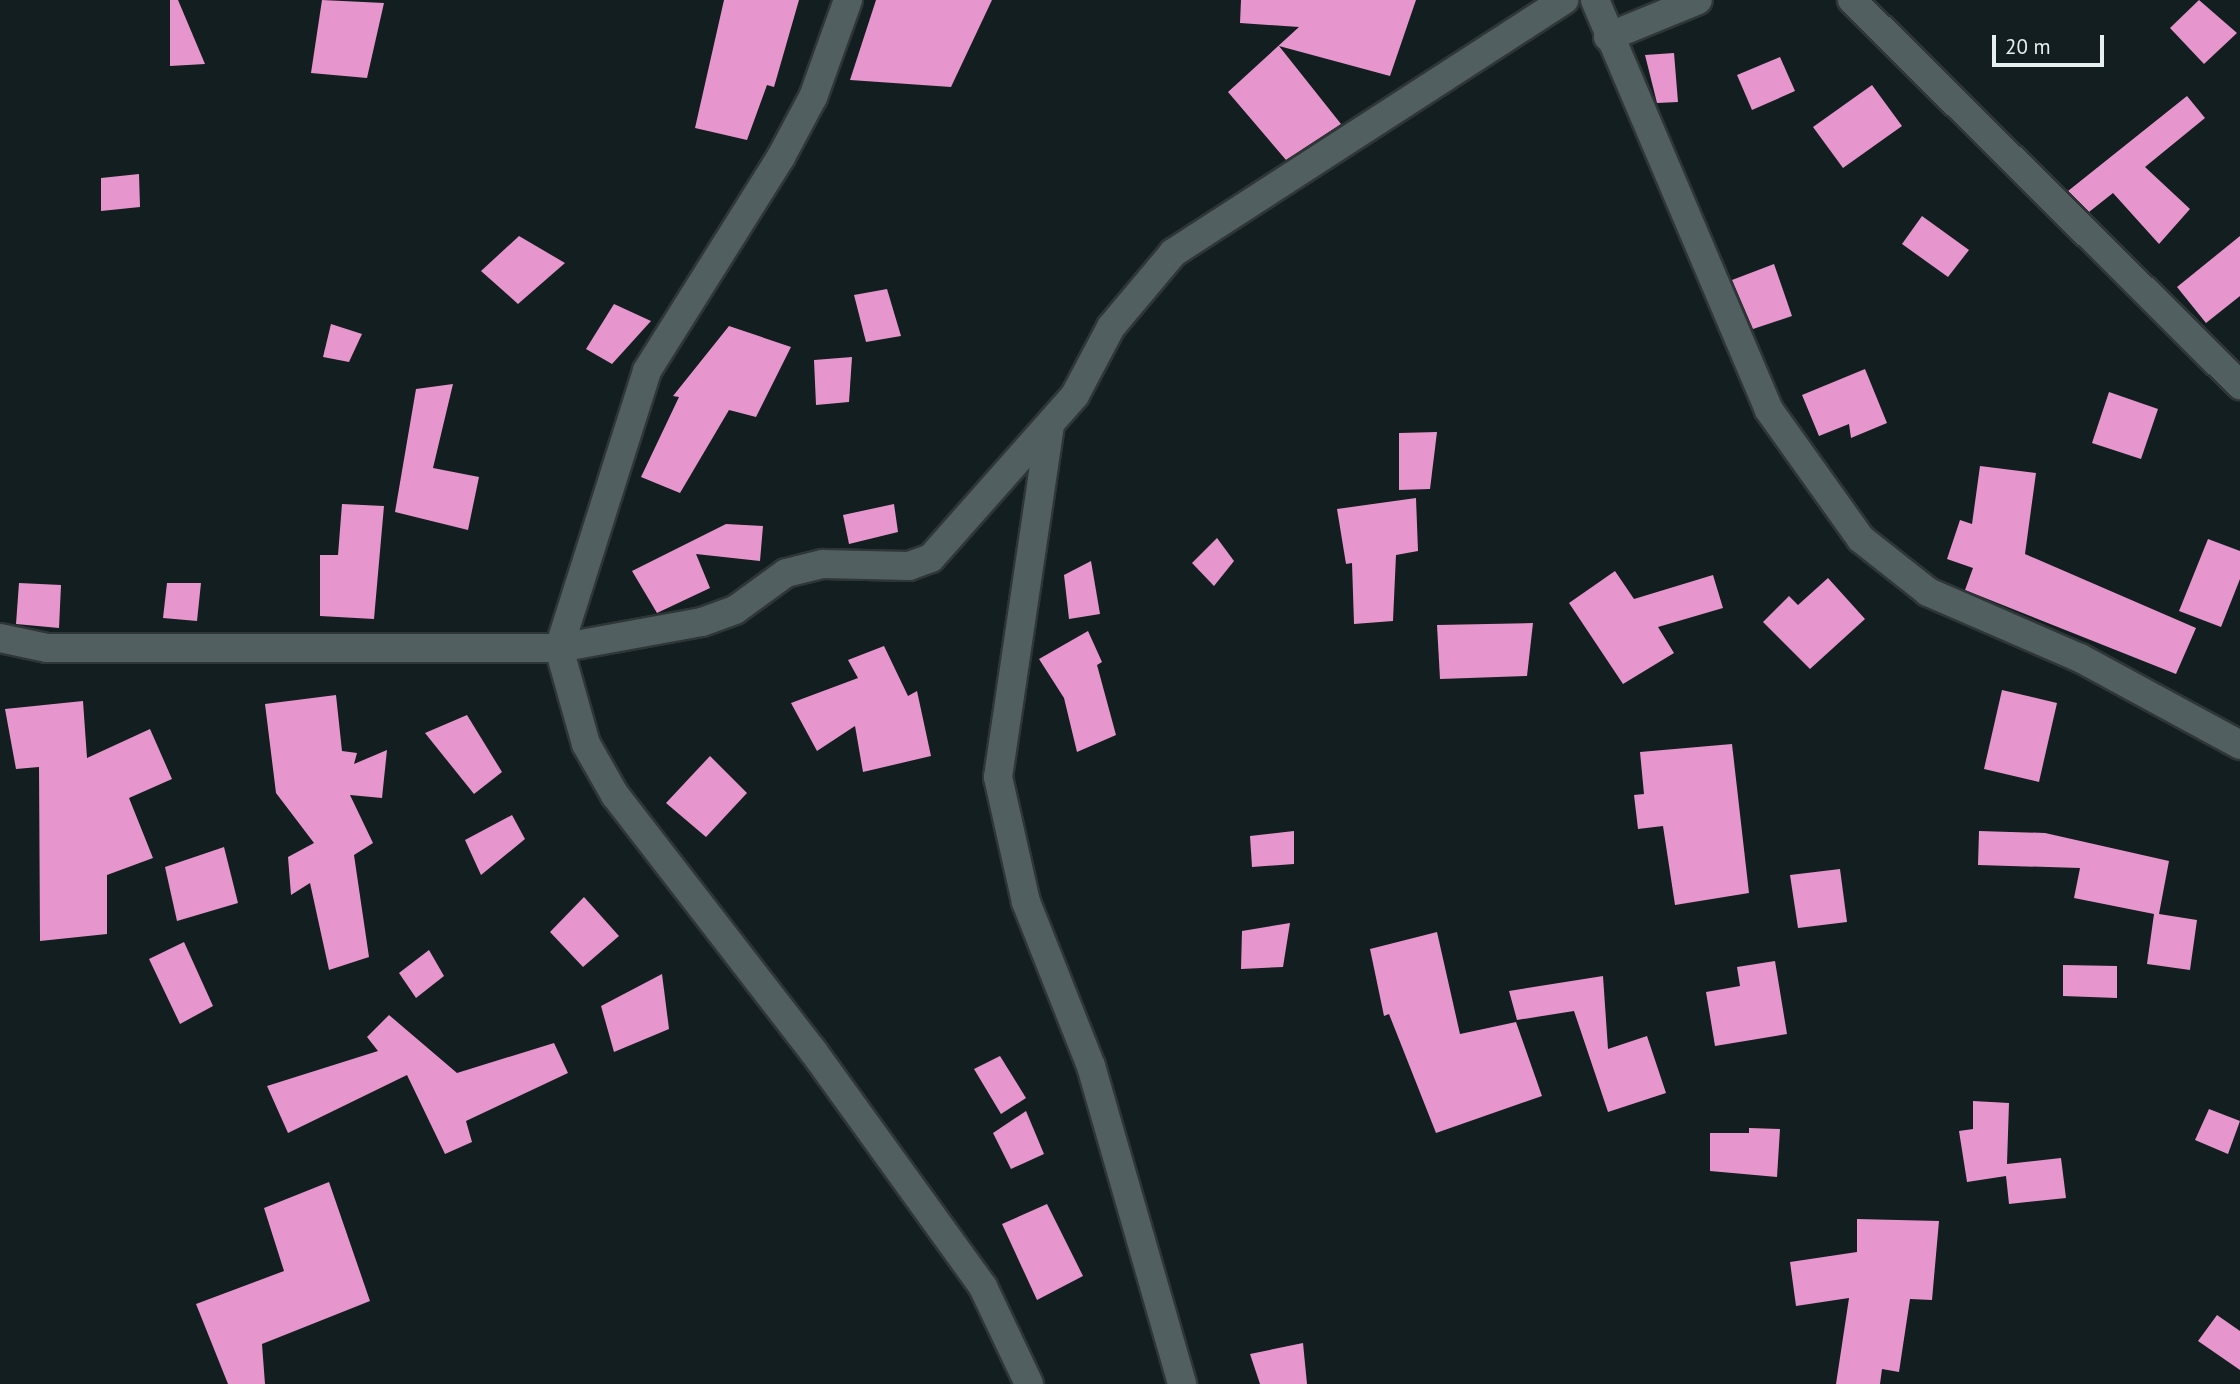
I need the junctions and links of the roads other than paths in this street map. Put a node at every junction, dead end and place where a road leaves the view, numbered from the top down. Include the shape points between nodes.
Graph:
1 (848, 0) edge
2 (1564, 0) edge
3 (1595, 0) edge
4 (1698, 0) edge
5 (1852, 0) edge
6 (1608, 37) junction
7 (2240, 385) edge
8 (1050, 425) junction
9 (0, 638) edge
10 (559, 648) junction
11 (2240, 745) edge
12 (1029, 1384) edge
13 (1182, 1384) edge

1 - 10 street via 813,97 781,157 646,371
2 - 8 street via 1173,253 1111,327 1091,370
3 - 6 street
4 - 6 street
5 - 7 street
6 - 11 street via 1769,410 1861,539 1928,592 2080,657
8 - 10 street via 931,558 909,566 823,564 786,573 735,610 702,622
8 - 13 street via 998,777 1026,902 1091,1066
9 - 10 street via 47,648
10 - 12 street via 586,744 615,796 813,1051 982,1287

